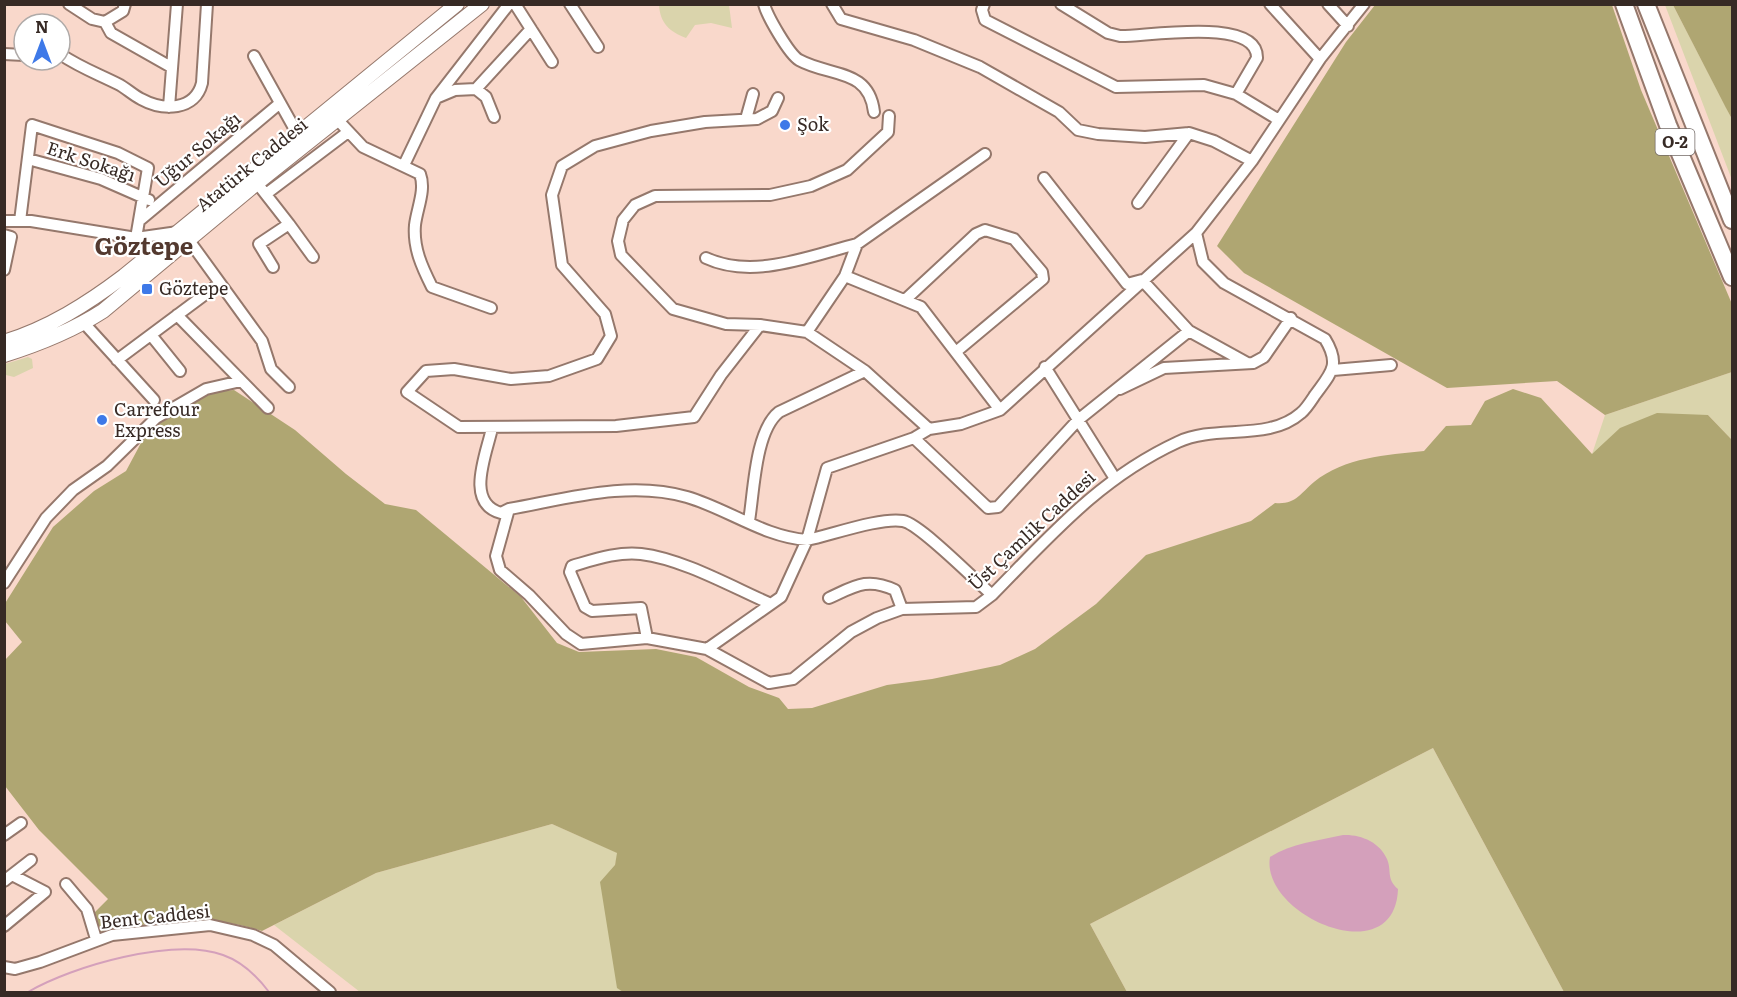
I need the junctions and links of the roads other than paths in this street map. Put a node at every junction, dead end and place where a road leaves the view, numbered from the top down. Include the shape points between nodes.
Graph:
1 (69, 4) edge
2 (126, 4) edge
3 (177, 4) edge
4 (207, 4) edge
5 (457, 4) edge
6 (482, 4) edge
7 (509, 4) edge
8 (515, 4) edge
9 (570, 4) edge
10 (764, 4) edge
11 (832, 4) edge
12 (984, 4) edge
13 (1061, 4) edge
14 (1270, 4) edge
15 (1328, 4) edge
16 (1364, 4) edge
17 (1624, 4) edge
18 (1646, 4) edge
19 (105, 22) junction
20 (1348, 26) junction
21 (531, 30) junction
22 (598, 47) dead end
23 (254, 56) dead end
24 (1320, 59) junction
25 (72, 62) edge
26 (552, 62) dead end
27 (171, 67) junction
28 (476, 89) junction
29 (1236, 93) junction
30 (753, 94) dead end
31 (436, 98) junction
32 (777, 98) dead end
33 (279, 104) junction
34 (168, 107) junction
35 (874, 112) dead end
36 (333, 115) junction
37 (889, 116) dead end
38 (494, 117) dead end
39 (746, 119) junction
40 (1279, 120) junction
41 (348, 132) junction
42 (1189, 133) junction
43 (298, 135) junction
44 (985, 154) dead end
45 (28, 159) junction
46 (1252, 161) junction
47 (404, 165) junction
48 (1044, 178) dead end
49 (257, 183) junction
50 (266, 195) junction
51 (143, 197) junction
52 (1138, 203) dead end
53 (158, 206) junction
54 (1732, 220) edge
55 (4, 221) edge
56 (20, 221) junction
57 (139, 221) junction
58 (289, 224) junction
59 (4, 235) edge
60 (183, 236) junction
61 (136, 238) junction
62 (1197, 238) junction
63 (857, 244) junction
64 (147, 257) junction
65 (313, 257) dead end
66 (706, 258) dead end
67 (273, 267) dead end
68 (4, 270) edge
69 (845, 276) junction
70 (1732, 277) edge
71 (1142, 280) junction
72 (219, 284) junction
73 (905, 300) junction
74 (491, 308) dead end
75 (177, 315) junction
76 (1291, 318) junction
77 (84, 323) junction
78 (760, 325) junction
79 (1189, 331) junction
80 (807, 332) junction
81 (151, 335) junction
82 (4, 342) edge
83 (957, 351) junction
84 (4, 355) edge
85 (117, 360) junction
86 (1247, 363) junction
87 (1391, 365) dead end
88 (1045, 367) junction
89 (1333, 370) junction
90 (180, 371) dead end
91 (865, 371) junction
92 (241, 381) junction
93 (289, 387) dead end
94 (1102, 398) junction
95 (154, 400) dead end
96 (268, 408) dead end
97 (1000, 410) junction
98 (1078, 420) junction
99 (492, 428) junction
100 (929, 429) junction
101 (914, 438) junction
102 (1114, 477) junction
103 (509, 508) junction
104 (749, 521) junction
105 (807, 540) junction
106 (4, 583) edge
107 (992, 595) junction
108 (829, 598) dead end
109 (771, 604) junction
110 (902, 609) junction
111 (647, 638) junction
112 (707, 648) junction
113 (21, 823) dead end
114 (4, 835) edge
115 (31, 860) dead end
116 (8, 878) edge
117 (66, 884) dead end
118 (4, 926) edge
119 (96, 939) junction
120 (4, 967) edge
121 (330, 993) edge

1 - 19 street via 92,19
2 - 19 street via 123,11
3 - 27 street
4 - 34 street via 200,93 190,104
5 - 36 main road, Atatürk Caddesi
6 - 36 main road, Atatürk Caddesi
7 - 31 street
8 - 21 street
9 - 22 street
10 - 35 street via 797,59 863,84 872,97
11 - 42 street via 841,19 914,40 980,67 1059,112 1078,129 1145,137
12 - 29 street via 985,20 1116,87 1204,85
13 - 29 street via 1108,33 1120,36 1203,30 1250,42 1257,58
14 - 24 street
15 - 20 street
16 - 20 street
17 - 70 highway, O-2 via 1668,125
18 - 54 highway, O-2
19 - 27 street via 111,33
20 - 24 street
21 - 26 street
21 - 28 street
23 - 33 street
24 - 40 street
25 - 34 street via 141,99
27 - 34 street
28 - 31 street via 455,90
28 - 38 street via 486,97
29 - 40 street
30 - 39 street
31 - 47 street
32 - 39 street via 772,111 757,119
33 - 43 street
33 - 53 street, Uğur Sokağı
36 - 41 street
36 - 43 main road, Atatürk Caddesi
36 - 49 main road, Atatürk Caddesi
37 - 78 street via 888,132 847,170 811,186 770,195 655,196 635,205 623,220 618,241 621,255 673,309 726,324
39 - 99 street via 651,131 595,146 562,166 552,195 562,265 605,314 611,336 597,359 549,376 511,379 454,369 426,371 407,392 459,427
40 - 46 street
41 - 47 street via 363,147
41 - 50 street
42 - 46 street
42 - 52 street
43 - 60 main road, Atatürk Caddesi
44 - 63 street
45 - 51 street, Erk Sokağı via 100,179
45 - 51 street via 32,125 60,133 148,168
45 - 56 street
46 - 62 street
47 - 74 street via 420,174 423,183 415,226 416,246 432,287
48 - 71 street via 1127,284
49 - 50 street
49 - 60 main road, Atatürk Caddesi
50 - 58 street
51 - 53 street, Erk Sokağı
51 - 57 street
53 - 57 street, Uğur Sokağı
55 - 56 street
56 - 61 street
57 - 61 street
58 - 65 street
58 - 67 street via 259,244
59 - 68 street via 10,237
60 - 61 street
60 - 64 main road, Atatürk Caddesi
60 - 72 street
60 - 77 main road, Atatürk Caddesi via 132,288
61 - 64 street
62 - 71 street
62 - 76 street via 1203,262 1224,283
63 - 66 street via 769,267 717,263
63 - 69 street
64 - 82 main road, Atatürk Caddesi via 93,299 27,335
69 - 73 street
69 - 80 street
71 - 79 street
71 - 88 street
72 - 75 street
72 - 93 street via 262,341 271,369
73 - 83 street via 921,307
73 - 83 street via 976,234 985,230 1014,239 1042,272 1043,279
75 - 81 street
75 - 92 street
76 - 86 street via 1264,357
76 - 89 street via 1325,339 1333,352
77 - 84 main road, Atatürk Caddesi
77 - 85 street
78 - 80 street
78 - 99 street via 694,417 616,426
79 - 86 street
79 - 94 street
80 - 91 street
81 - 85 street
81 - 90 street
83 - 97 street
85 - 95 street
86 - 94 street via 1164,368
87 - 89 street
88 - 97 street
88 - 98 street
89 - 102 street, Üst Çamlik Caddesi via 1302,413 1281,425 1260,430 1203,432
91 - 100 street
91 - 104 street via 769,420 763,434
92 - 96 street
92 - 106 street via 206,389 156,418 46,518
94 - 98 street
97 - 100 street via 961,424
98 - 101 street via 998,507 988,508
98 - 102 street
99 - 103 street via 479,492 485,504 501,513
100 - 101 street
101 - 105 street via 827,468
102 - 107 street, Üst Çamlik Caddesi via 1081,504
103 - 104 street via 609,491 654,492 686,497
103 - 111 street, Üst Çamlik Caddesi via 496,556 500,570 566,634 581,644
104 - 105 street via 775,535
105 - 107 street via 891,520 906,521
105 - 109 street via 781,597
107 - 110 street, Üst Çamlik Caddesi via 976,608
108 - 110 street via 856,584 884,585 895,590
109 - 111 street via 647,555 598,559 572,566 570,572 585,607 592,611 641,608
109 - 112 street
110 - 112 street, Üst Çamlik Caddesi via 851,633 793,679 769,683
111 - 112 street, Üst Çamlik Caddesi
113 - 114 street
115 - 116 street
116 - 118 street via 45,892
117 - 119 street via 87,909
119 - 120 street, Bent Caddesi via 40,962 15,969
119 - 121 street, Bent Caddesi via 210,925 253,935 274,945

